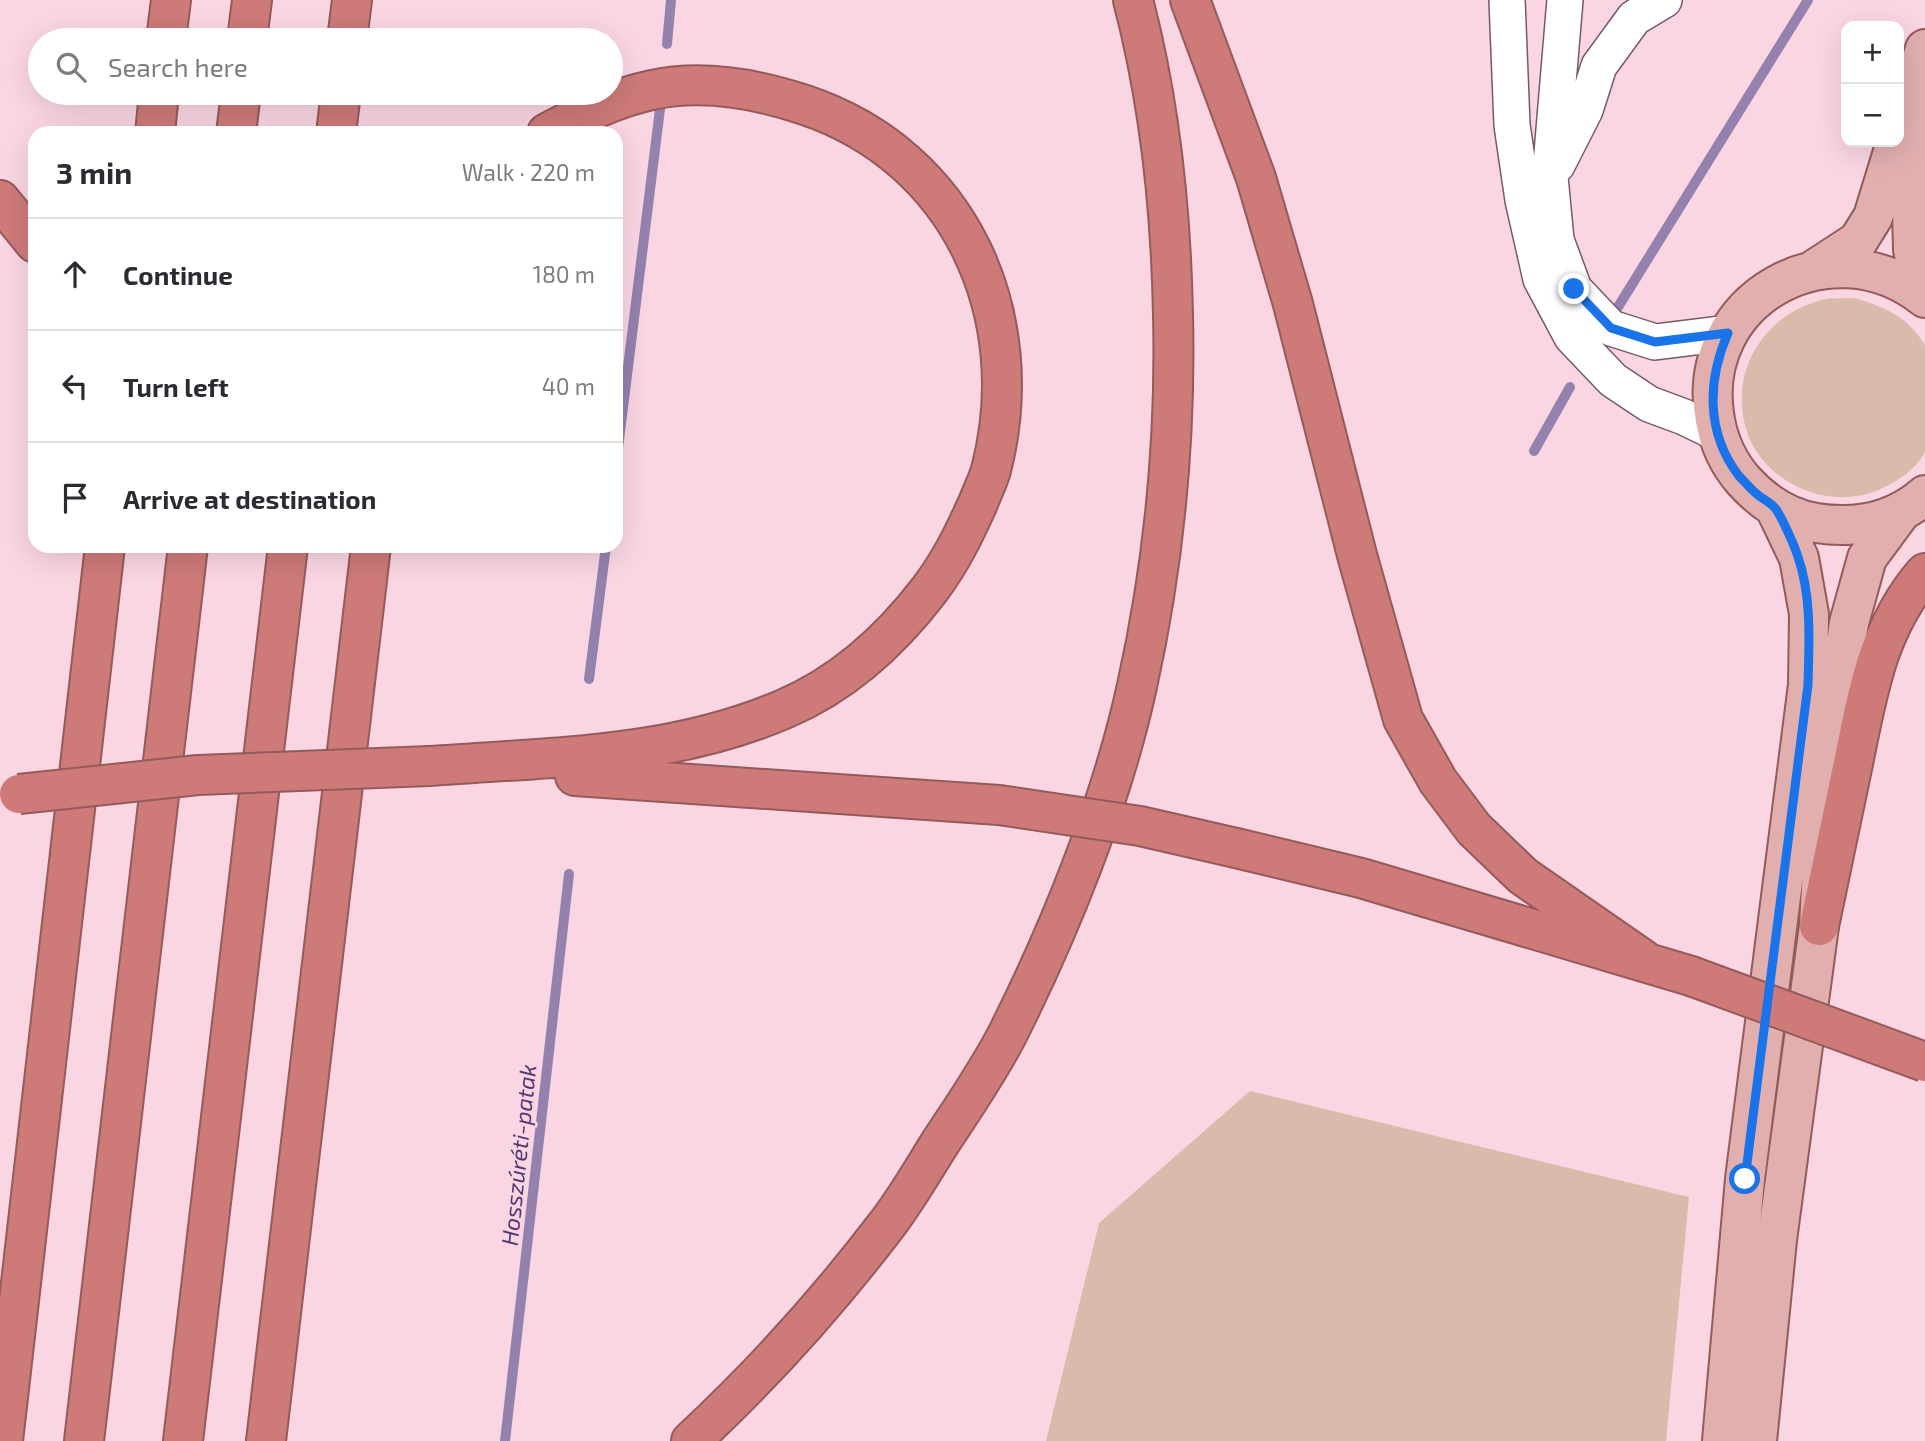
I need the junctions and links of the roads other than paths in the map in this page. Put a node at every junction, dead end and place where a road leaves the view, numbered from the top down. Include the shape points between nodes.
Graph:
1 (171, 0) edge
2 (251, 0) edge
3 (352, 0) edge
4 (1133, 0) edge
5 (1190, 0) edge
6 (1507, 0) edge
7 (1664, 0) edge
8 (1570, 4) edge
9 (168, 28) edge
10 (248, 28) edge
11 (348, 28) edge
12 (1925, 49) edge
13 (1925, 85) edge
14 (623, 99) edge
15 (158, 105) edge
16 (240, 105) edge
17 (340, 105) edge
18 (605, 105) edge
19 (1904, 118) edge
20 (156, 126) edge
21 (237, 126) edge
22 (337, 126) edge
23 (559, 126) edge
24 (1894, 147) edge
25 (1550, 177) junction
26 (0, 200) edge
27 (28, 234) edge
28 (1815, 269) junction
29 (1924, 297) edge
30 (1728, 333) junction
31 (1717, 433) junction
32 (1913, 504) edge
33 (1775, 508) junction
34 (104, 553) edge
35 (187, 553) edge
36 (287, 553) edge
37 (371, 553) edge
38 (1925, 573) edge
39 (430, 766) junction
40 (6, 794) edge
41 (1819, 926) junction
42 (1644, 960) junction
43 (1925, 1062) edge
44 (27, 1232) junction
45 (0, 1346) edge
46 (3, 1441) edge
47 (84, 1441) edge
48 (183, 1441) edge
49 (266, 1441) edge
50 (691, 1441) edge
51 (1722, 1441) edge
52 (1757, 1441) edge

1 - 9 highway
2 - 10 highway
3 - 11 highway
4 - 50 highway via 1164,159 1172,262 1172,457 1137,687 1116,764 1086,854 1006,1037 957,1117 890,1220 812,1317
5 - 42 highway via 1259,190 1293,304 1403,719 1438,781 1474,829 1523,876
6 - 31 lane via 1512,125 1541,279 1572,337 1613,380 1648,404
7 - 25 lane via 1634,18 1599,66 1585,110
8 - 25 lane
12 - 19 main road
13 - 29 main road via 1912,210 1913,250
14 - 39 highway via 654,89 725,87 761,93 814,108 862,130 893,150 923,180 971,248 988,286 998,326 1000,420 991,472 950,562 895,631 831,684 786,709 689,741 628,752
15 - 20 highway
16 - 21 highway
17 - 22 highway
18 - 23 highway
24 - 28 main road via 1873,217 1858,241
25 - 30 lane via 1556,240 1574,289 1611,328 1655,342
26 - 27 highway
28 - 29 main road via 1872,271 1899,280
28 - 30 main road via 1765,292 1744,310
30 - 31 main road via 1713,382
31 - 33 main road via 1739,476
32 - 33 main road via 1870,523 1838,526 1805,521
32 - 41 main road via 1867,558 1849,623 1827,773
33 - 51 main road via 1799,558 1809,614 1808,685 1745,1179
34 - 44 highway
35 - 47 highway
36 - 48 highway
37 - 49 highway
38 - 41 highway via 1893,620 1874,664
39 - 40 highway, bridge via 198,775
39 - 42 highway, bridge via 999,805 1140,826 1361,878
41 - 52 main road via 1777,1240
42 - 43 highway, bridge
44 - 45 highway
44 - 46 highway

